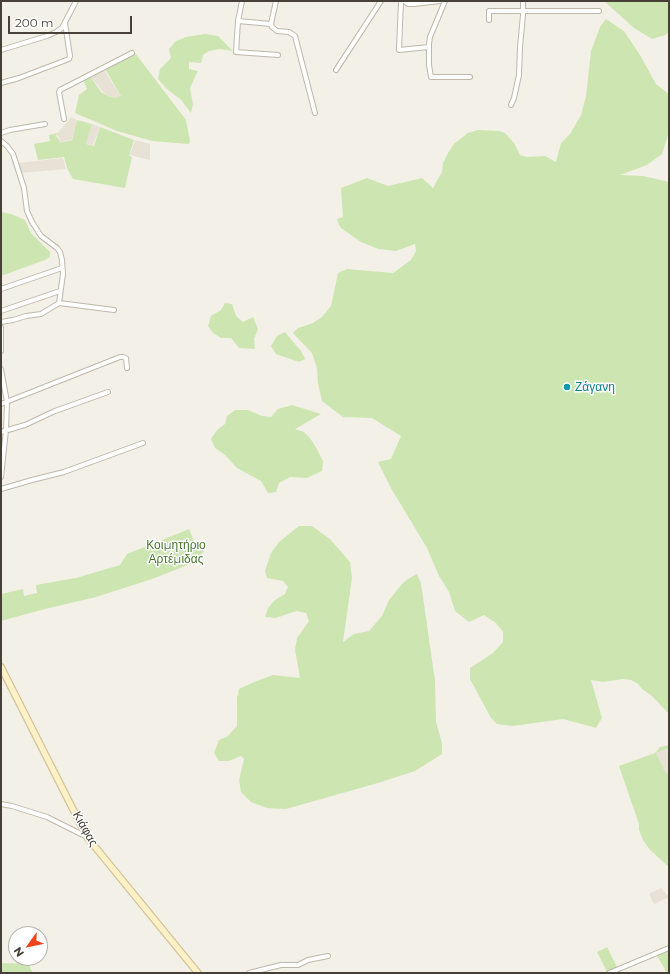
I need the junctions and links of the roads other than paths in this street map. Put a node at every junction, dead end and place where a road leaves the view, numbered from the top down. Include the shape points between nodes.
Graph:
1 (76, 1) edge
2 (242, 1) edge
3 (276, 1) edge
4 (381, 1) edge
5 (402, 1) edge
6 (440, 1) edge
7 (445, 1) edge
8 (522, 1) edge
9 (523, 11) junction
10 (598, 11) dead end
11 (489, 20) dead end
12 (238, 21) junction
13 (65, 23) junction
14 (271, 24) junction
15 (429, 47) junction
16 (1, 50) edge
17 (132, 53) dead end
18 (278, 54) dead end
19 (336, 70) dead end
20 (470, 77) dead end
21 (1, 83) edge
22 (511, 105) dead end
23 (315, 112) dead end
24 (64, 119) dead end
25 (45, 124) dead end
26 (1, 133) edge
27 (1, 141) edge
28 (62, 268) junction
29 (1, 290) edge
30 (60, 290) junction
31 (59, 303) junction
32 (114, 310) dead end
33 (1, 311) edge
34 (1, 322) edge
35 (1, 327) edge
36 (1, 352) edge
37 (127, 368) dead end
38 (1, 370) edge
39 (108, 392) dead end
40 (7, 402) junction
41 (1, 404) edge
42 (6, 430) junction
43 (1, 432) edge
44 (143, 443) dead end
45 (1, 477) edge
46 (1, 489) edge
47 (1, 667) edge
48 (1, 804) edge
49 (87, 837) junction
50 (669, 948) edge
51 (328, 956) dead end
52 (198, 973) edge
53 (249, 973) edge
54 (609, 973) edge

1 - 13 street
2 - 12 street
3 - 14 street
4 - 19 street
5 - 6 street via 408,4
5 - 15 street via 399,50
7 - 15 street via 430,37
8 - 9 street
9 - 10 street
9 - 11 street via 488,11
9 - 22 street via 519,75
12 - 14 street
12 - 18 street via 236,52
13 - 16 street via 62,28 47,36
13 - 21 street via 69,59
14 - 23 street via 277,31 289,32 295,36
15 - 20 street via 431,77
17 - 24 street via 60,90
25 - 26 street
27 - 28 street via 13,154 32,222 41,236 58,248
28 - 29 street
28 - 30 street
30 - 31 street
30 - 33 street
31 - 32 street
31 - 34 street via 41,314
35 - 36 street
37 - 40 street via 126,358 120,357
38 - 40 street
39 - 42 street
40 - 41 street
40 - 42 street
42 - 43 street
42 - 45 street
44 - 46 street via 64,472
47 - 49 street, Κιάφας
48 - 49 street via 47,817
49 - 52 street, Κιάφας
50 - 54 street
51 - 53 street via 309,959 298,965 281,965

